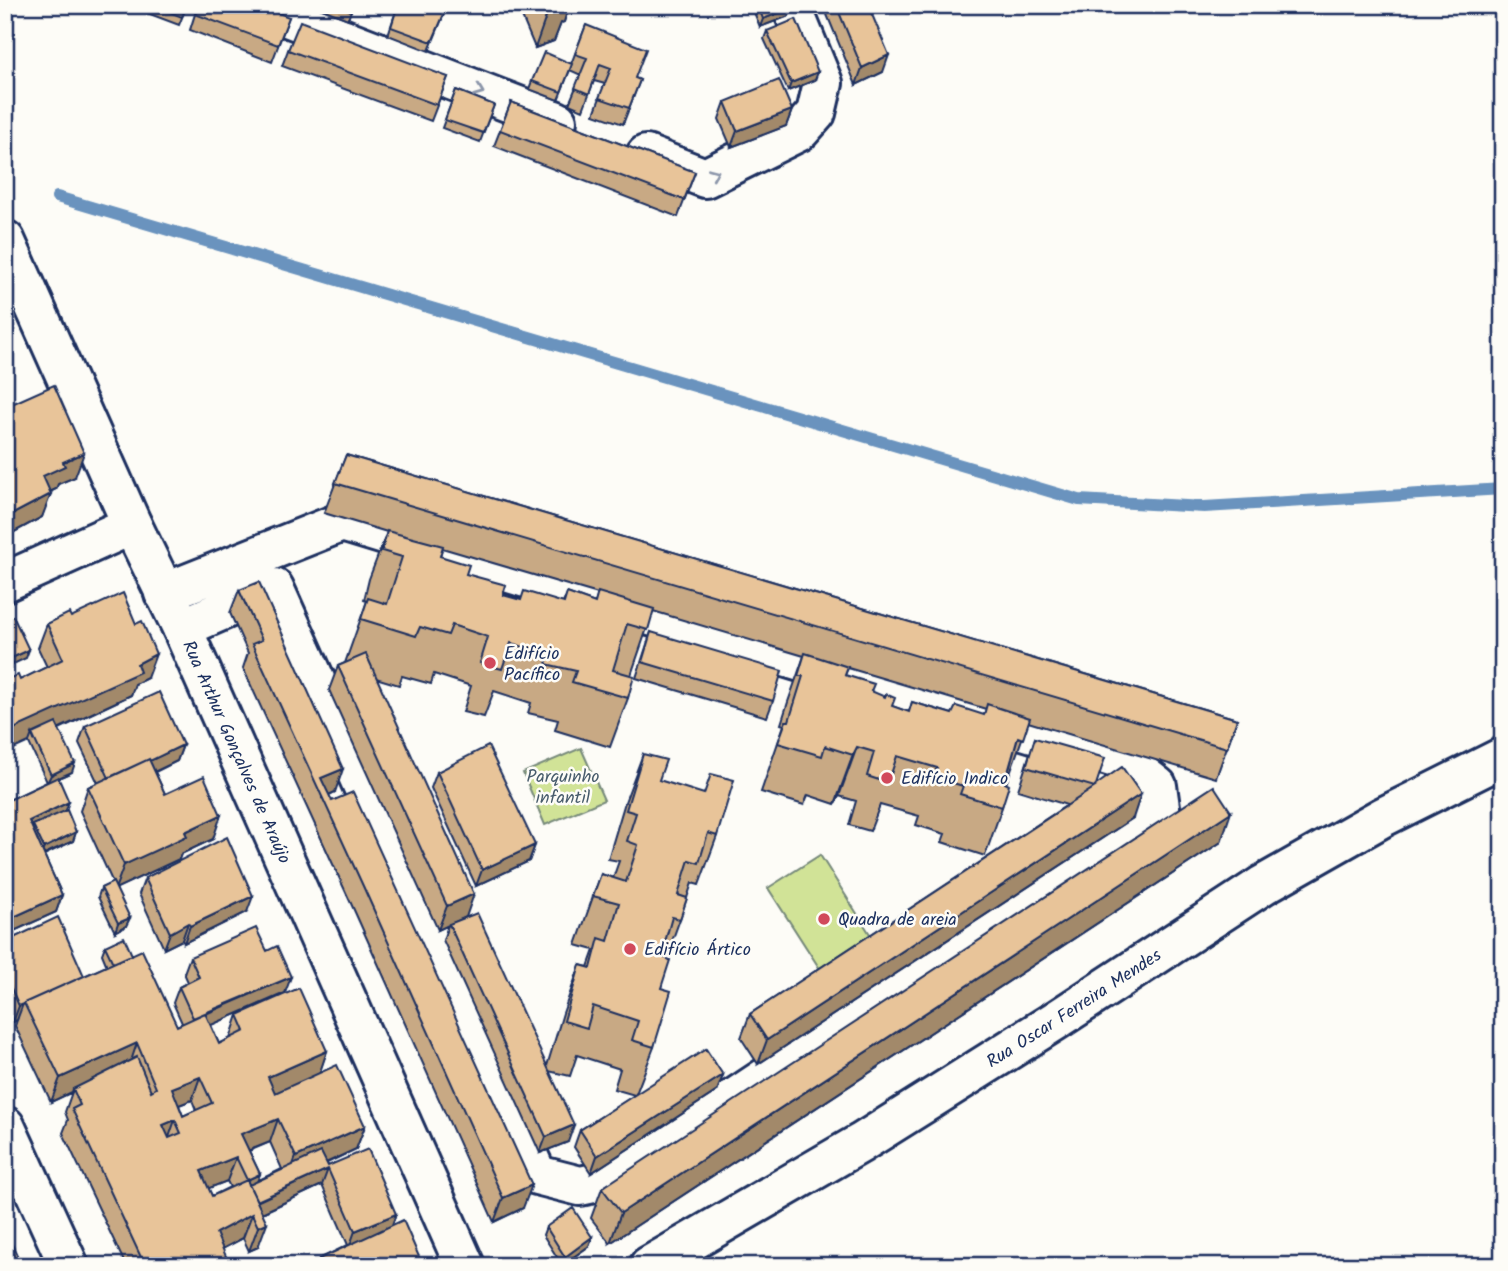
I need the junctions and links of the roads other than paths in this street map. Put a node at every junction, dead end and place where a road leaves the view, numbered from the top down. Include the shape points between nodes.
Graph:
1 (256, 5) edge
2 (790, 5) edge
3 (5, 240) edge
4 (132, 525) junction
5 (5, 582) edge
6 (164, 593) junction
7 (182, 628) junction
8 (1503, 757) edge
9 (5, 1126) edge
10 (69, 1266) edge
11 (465, 1266) edge
12 (649, 1266) edge

1 -> 2 street via 705,178 800,131 816,113 822,83
3 - 4 street, Rua Arthur Gonçalves de Araújo
4 - 5 street
4 - 6 street, Rua Arthur Gonçalves de Araújo
6 - 7 street, Rua Arthur Gonçalves de Araújo
6 - 7 street via 342,522 1125,761 1157,786 1160,807 1141,828 613,1179 580,1186 537,1175 274,588
7 - 11 street, Rua Arthur Gonçalves de Araújo
8 - 12 street, Rua Oscar Ferreira Mendes via 1383,817 1263,885 861,1143
9 - 10 street

